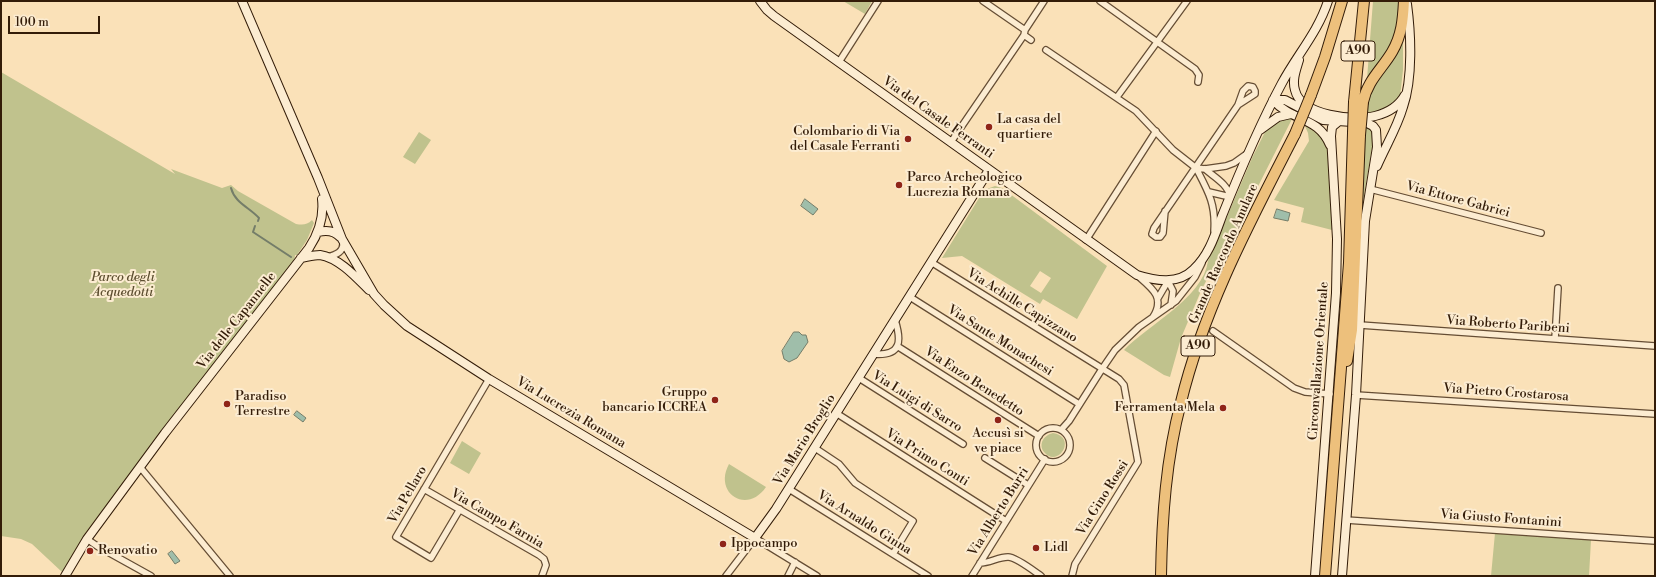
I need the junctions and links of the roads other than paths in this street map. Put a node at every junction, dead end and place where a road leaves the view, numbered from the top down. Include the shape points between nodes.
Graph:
1 (242, 1) edge
2 (760, 1) edge
3 (878, 1) edge
4 (983, 1) edge
5 (1044, 1) edge
6 (1100, 1) edge
7 (1187, 1) edge
8 (1328, 1) edge
9 (1342, 1) edge
10 (1364, 1) edge
11 (1405, 1) edge
12 (1024, 32) junction
13 (1031, 40) dead end
14 (1156, 41) junction
15 (1046, 50) dead end
16 (1300, 55) junction
17 (839, 62) junction
18 (1198, 82) dead end
19 (1407, 92) junction
20 (1117, 97) junction
21 (1273, 100) junction
22 (1358, 102) junction
23 (1238, 105) dead end
24 (1291, 114) junction
25 (1338, 122) junction
26 (1156, 131) junction
27 (1257, 132) junction
28 (951, 142) junction
29 (1331, 148) junction
30 (1248, 153) junction
31 (1196, 168) junction
32 (1205, 169) junction
33 (989, 170) junction
34 (1372, 176) junction
35 (318, 178) junction
36 (1002, 179) junction
37 (982, 181) junction
38 (1370, 189) junction
39 (1209, 192) junction
40 (1230, 196) junction
41 (1166, 211) dead end
42 (1541, 233) dead end
43 (317, 236) junction
44 (1214, 238) junction
45 (342, 239) junction
46 (1086, 240) junction
47 (1206, 255) junction
48 (326, 257) junction
49 (301, 258) junction
50 (932, 262) junction
51 (1137, 275) junction
52 (1168, 281) junction
53 (1558, 288) dead end
54 (374, 294) junction
55 (910, 297) junction
56 (1158, 298) junction
57 (1171, 305) junction
58 (1152, 319) junction
59 (895, 320) junction
60 (1360, 325) junction
61 (1213, 331) dead end
62 (1555, 339) junction
63 (897, 346) junction
64 (1655, 346) edge
65 (874, 354) junction
66 (1102, 369) junction
67 (858, 378) junction
68 (490, 379) junction
69 (1335, 393) junction
70 (1356, 395) junction
71 (1079, 404) junction
72 (836, 413) junction
73 (1655, 414) edge
74 (1061, 430) junction
75 (1039, 436) junction
76 (963, 444) dead end
77 (815, 448) junction
78 (985, 458) dead end
79 (1044, 459) junction
80 (140, 467) junction
81 (1028, 485) junction
82 (424, 489) junction
83 (789, 489) junction
84 (460, 509) junction
85 (1346, 520) junction
86 (1006, 521) junction
87 (755, 538) junction
88 (87, 539) junction
89 (1655, 541) edge
90 (893, 554) junction
91 (795, 562) junction
92 (980, 563) junction
93 (731, 570) junction
94 (65, 576) edge
95 (151, 576) edge
96 (230, 576) edge
97 (542, 576) edge
98 (726, 576) edge
99 (735, 576) edge
100 (788, 576) edge
101 (817, 576) edge
102 (928, 576) edge
103 (972, 576) edge
104 (1041, 576) edge
105 (1072, 576) edge
106 (1160, 576) edge
107 (1316, 576) edge
108 (1325, 576) edge
109 (1342, 576) edge

1 - 35 street, Via delle Capannelle
2 - 17 street, Via del Casale Ferranti via 771,13
3 - 17 street
4 - 12 street
5 - 12 street
6 - 14 street
7 - 14 street
8 - 16 street
9 - 106 highway, Grande Raccordo Anulare / A90, bridge via 1325,56 1295,134 1224,278 1188,374 1178,411 1168,468
10 - 22 highway, A90
11 - 19 street via 1409,50
11 - 22 highway via 1398,41
12 - 13 street
12 - 28 street
14 - 18 street via 1195,69 1199,75
14 - 20 street
15 - 20 street
16 - 19 street via 1294,79 1295,92 1308,106 1322,112 1356,117 1378,115 1397,105
16 - 21 street, Via del Casale Ferranti
17 - 28 street, Via del Casale Ferranti
19 - 34 street via 1400,115
20 - 26 street via 1140,114
21 - 24 street
21 - 25 street via 1283,100 1316,117
21 - 27 street, Via del Casale Ferranti
22 - 69 highway, A90, bridge via 1349,263
23 - 31 street
24 - 27 street via 1276,118
24 - 29 street via 1319,127
25 - 29 street, Circonvallazione Orientale via 1332,128
25 - 34 street via 1368,123 1375,128 1377,146
26 - 31 street via 1176,153
26 - 46 street
27 - 30 street, Via del Casale Ferranti
28 - 33 street, Via del Casale Ferranti
29 - 69 street, Circonvallazione Orientale via 1337,245
30 - 32 street via 1229,165
30 - 40 street, Via del Casale Ferranti
31 - 32 street
31 - 39 street
31 - 41 street
32 - 40 street via 1225,185
33 - 36 street, Via del Casale Ferranti
33 - 37 street, Via Mario Broglio
34 - 38 street
35 - 43 street, Via delle Capannelle via 323,210
35 - 45 street, Via delle Capannelle
36 - 37 street via 991,178
36 - 46 street, Via del Casale Ferranti
37 - 50 street, Via Mario Broglio
38 - 42 street, Via Ettore Gabrici
38 - 60 street via 1365,221
39 - 40 street
39 - 44 street via 1214,210
40 - 44 street, Via del Casale Ferranti
43 - 45 street via 324,231 332,231
43 - 48 street via 320,251
43 - 49 street, Via delle Capannelle
44 - 47 street, Via del Casale Ferranti
45 - 48 street via 343,246 340,252
45 - 54 street, Via Lucrezia Romana
46 - 51 street, Via del Casale Ferranti
47 - 52 street, Via del Casale Ferranti via 1191,272
47 - 57 street via 1195,277
48 - 49 street via 315,255
48 - 54 street via 352,274
49 - 80 street, Via delle Capannelle
50 - 55 street, Via Mario Broglio
50 - 66 street, Via Achille Capizzano
51 - 52 street, Via del Casale Ferranti
51 - 56 street
52 - 56 street
52 - 57 street via 1173,293
53 - 62 street
54 - 68 street, Via Lucrezia Romana via 408,326
55 - 59 street, Via Mario Broglio
55 - 71 street, Via Sante Monachesi
56 - 58 street via 1157,310
57 - 58 street
58 - 66 street via 1125,340
59 - 63 street via 900,337
59 - 65 street, Via Mario Broglio
60 - 62 street, Via Roberto Paribeni
60 - 70 street
61 - 69 street via 1294,388 1305,392
62 - 64 street, Via Roberto Paribeni
63 - 65 street via 888,353
63 - 75 street, Via Enzo Benedetto
65 - 67 street, Via Mario Broglio
66 - 71 street
66 - 105 street, Via Gino Rossi via 1124,385 1138,460 1075,564
67 - 72 street, Via Mario Broglio
67 - 76 street, Via Luigi di Sarro
68 - 82 street, Via Pellaro
68 - 87 street, Via Lucrezia Romana
69 - 107 street, Circonvallazione Orientale
69 - 108 highway, A90
70 - 73 street, Via Pietro Crostarosa
70 - 85 street
71 - 74 street
72 - 77 street, Via Mario Broglio
72 - 86 street, Via Primo Conti
74 - 75 street via 1050,429
74 - 79 street via 1069,438 1069,452 1058,461
75 - 79 street via 1037,449
77 - 83 street, Via Mario Broglio
77 - 90 street via 839,464 855,483 913,521
78 - 81 street
79 - 81 street, Via Alberto Burri
80 - 88 street, Via delle Capannelle
80 - 96 street
81 - 86 street, Via Alberto Burri
82 - 84 street, Via Campo Farnia
82 - 84 street, Via Pellaro via 396,537 431,558
83 - 87 street, Via Mario Broglio
83 - 90 street, Via Arnaldo Ginna
84 - 97 street, Via Campo Farnia via 541,557 546,565
85 - 89 street, Via Giusto Fontanini
85 - 109 street
86 - 92 street, Via Alberto Burri
87 - 91 street, Via Lucrezia Romana
87 - 93 street
88 - 94 street, Via delle Capannelle
88 - 95 street
90 - 102 street, Via Arnaldo Ginna
91 - 100 street
91 - 101 street, Via Lucrezia Romana
92 - 103 street, Via Alberto Burri
92 - 104 street via 1010,558
93 - 98 street
93 - 99 street

